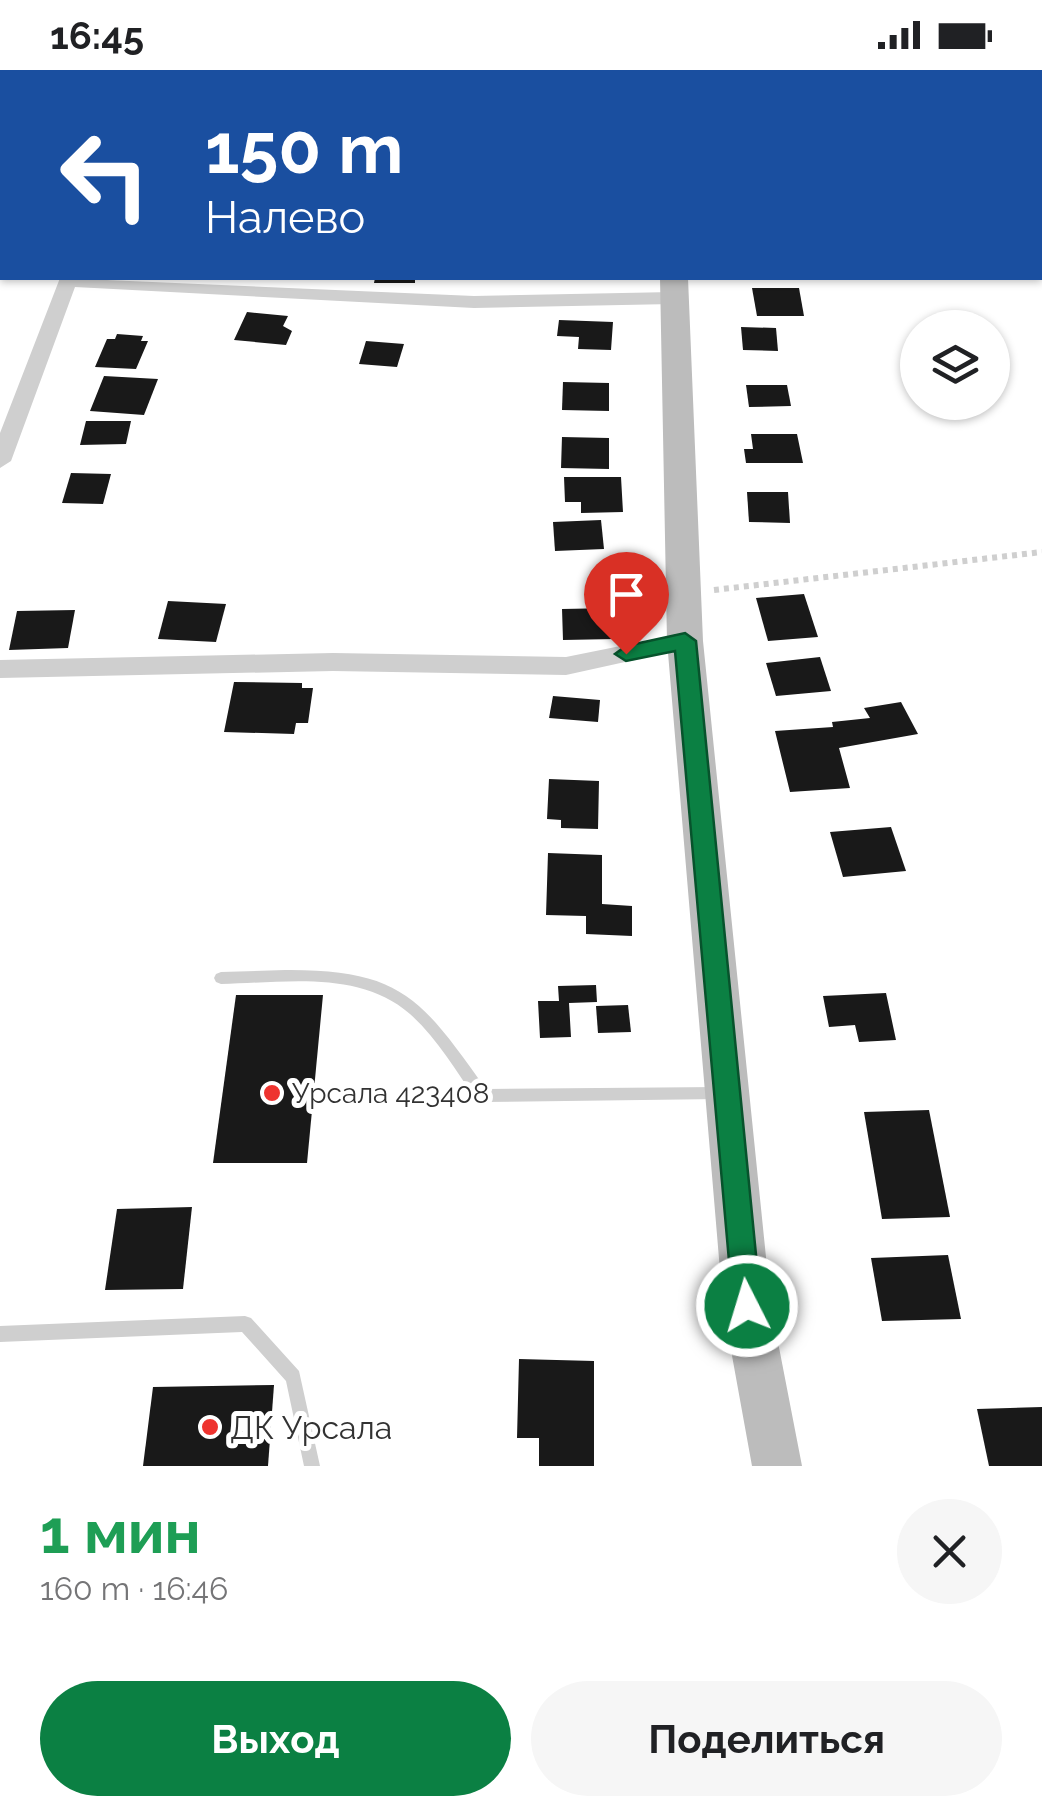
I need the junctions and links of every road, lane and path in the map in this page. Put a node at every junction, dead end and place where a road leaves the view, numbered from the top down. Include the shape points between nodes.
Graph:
1 (68, 280) edge
2 (80, 280) edge
3 (674, 288) edge
4 (0, 461) edge
5 (1042, 552) edge
6 (683, 594) junction
7 (685, 641) junction
8 (0, 670) edge
9 (222, 978) dead end
10 (727, 1093) junction
11 (0, 1334) edge
12 (312, 1466) edge
13 (778, 1466) edge

1 - 4 street
2 - 3 street via 474,302
3 - 6 street
5 - 6 path
6 - 7 street
7 - 8 street via 566,666 314,662
7 - 10 street
9 - 10 lane via 333,977 393,993 427,1022 482,1096
10 - 13 street via 747,1306
11 - 12 lane via 245,1324 293,1377

